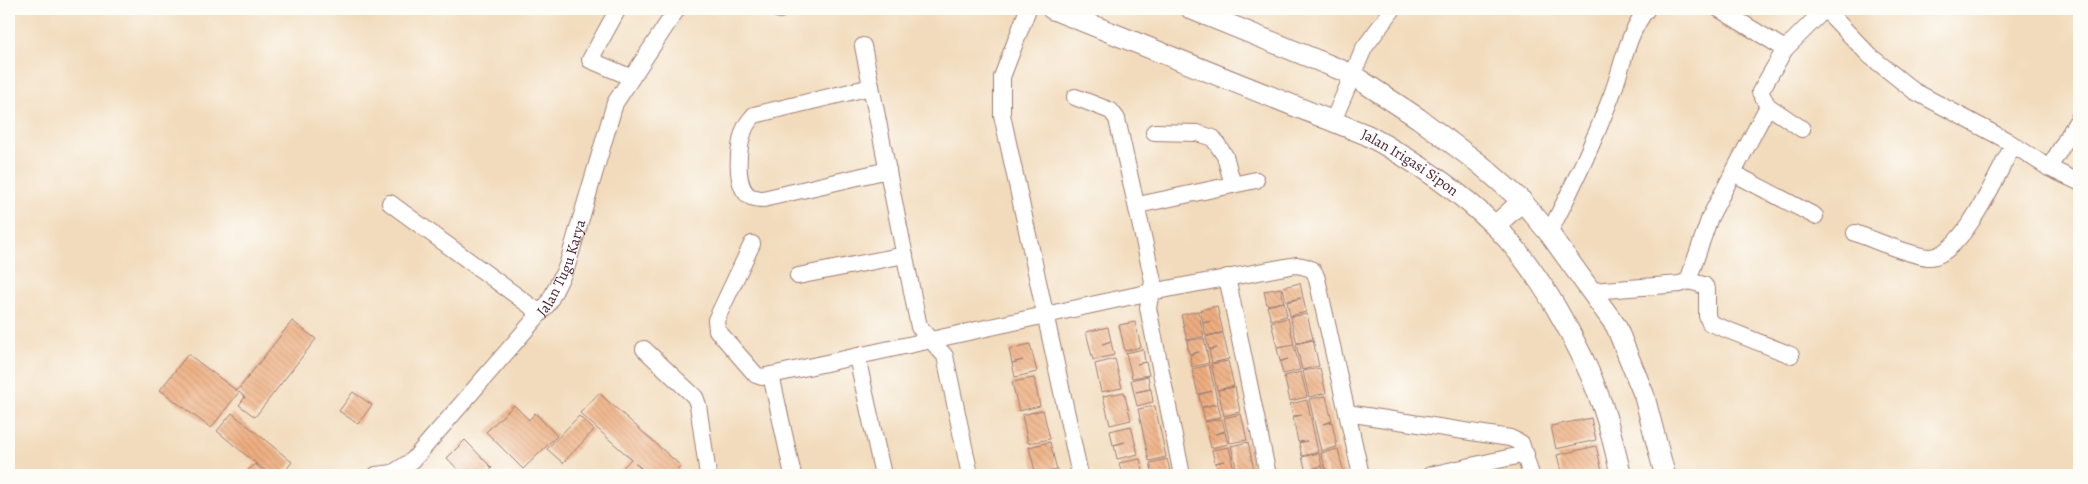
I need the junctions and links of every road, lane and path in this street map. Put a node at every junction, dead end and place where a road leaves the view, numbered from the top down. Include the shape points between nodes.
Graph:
1 (618, 9) edge
2 (677, 9) edge
3 (1028, 9) edge
4 (1052, 9) edge
5 (1191, 9) edge
6 (1393, 9) edge
7 (1647, 9) edge
8 (1719, 9) edge
9 (1825, 9) edge
10 (863, 46) dead end
11 (1786, 49) junction
12 (1350, 76) junction
13 (630, 77) junction
14 (871, 87) junction
15 (1074, 97) dead end
16 (1768, 106) junction
17 (1334, 118) junction
18 (2079, 118) edge
19 (1802, 129) dead end
20 (1154, 132) dead end
21 (2013, 145) junction
22 (2049, 168) junction
23 (888, 170) junction
24 (1733, 173) junction
25 (1256, 180) dead end
26 (2079, 182) edge
27 (1233, 185) junction
28 (390, 203) dead end
29 (1521, 203) junction
30 (1138, 205) junction
31 (1815, 216) dead end
32 (1497, 225) junction
33 (1549, 233) junction
34 (1855, 233) dead end
35 (752, 244) dead end
36 (905, 255) junction
37 (798, 276) dead end
38 (1227, 277) junction
39 (1688, 281) junction
40 (1592, 291) junction
41 (1151, 292) junction
42 (540, 313) junction
43 (1045, 315) junction
44 (932, 339) junction
45 (644, 349) dead end
46 (1791, 355) dead end
47 (857, 357) junction
48 (771, 375) junction
49 (1347, 414) junction
50 (1526, 454) junction
51 (1438, 474) edge
52 (376, 475) edge
53 (708, 475) edge
54 (793, 475) edge
55 (883, 475) edge
56 (970, 475) edge
57 (1080, 475) edge
58 (1182, 475) edge
59 (1268, 475) edge
60 (1361, 475) edge
61 (1531, 475) edge
62 (1621, 475) edge
63 (1665, 475) edge

1 - 13 street via 590,60
2 - 13 street, Jalan Tugu Karya
3 - 43 street via 1007,60 1001,93 1002,115
4 - 17 street, Jalan Irigasi Sipon
5 - 12 street
6 - 12 street via 1373,33
7 - 33 street via 1628,40 1610,100
8 - 11 street
9 - 11 street
9 - 21 street via 1870,56 1914,91
10 - 14 street
11 - 16 street via 1760,89 1760,95
12 - 17 street
12 - 29 street via 1418,118 1482,165
13 - 42 street, Jalan Tugu Karya via 608,120 567,266
14 - 23 street
14 - 23 street via 754,115 741,138 738,174 743,188 751,197 763,200
15 - 30 street via 1116,114
16 - 19 street
16 - 24 street
17 - 32 street, Jalan Irigasi Sipon via 1410,158
18 - 22 street
20 - 27 street via 1213,138 1225,156
21 - 22 street
21 - 34 street via 1958,240 1941,255 1922,255
22 - 26 street
23 - 36 street
24 - 31 street
24 - 39 street via 1710,217
25 - 27 street
27 - 30 street
28 - 42 street
29 - 32 street
29 - 33 street
30 - 41 street via 1154,281
32 - 62 street, Jalan Irigasi Sipon via 1533,273 1572,335 1602,402
33 - 40 street
35 - 48 street via 716,326 756,375
36 - 37 street
36 - 44 street via 920,327
38 - 41 street
38 - 49 street via 1296,265 1310,267 1314,271
38 - 59 street
39 - 40 street
39 - 46 street via 1704,285 1707,289 1710,323
40 - 63 street via 1616,326 1644,395
41 - 43 street
41 - 58 street via 1148,308
42 - 52 street, Jalan Tugu Karya via 413,460 393,473
43 - 44 street
43 - 57 street
44 - 47 street
44 - 56 street via 945,356
45 - 53 street via 695,397
47 - 48 street
47 - 55 street
48 - 54 street
49 - 50 street via 1510,438 1521,442
49 - 60 street
50 - 51 street
50 - 61 street

